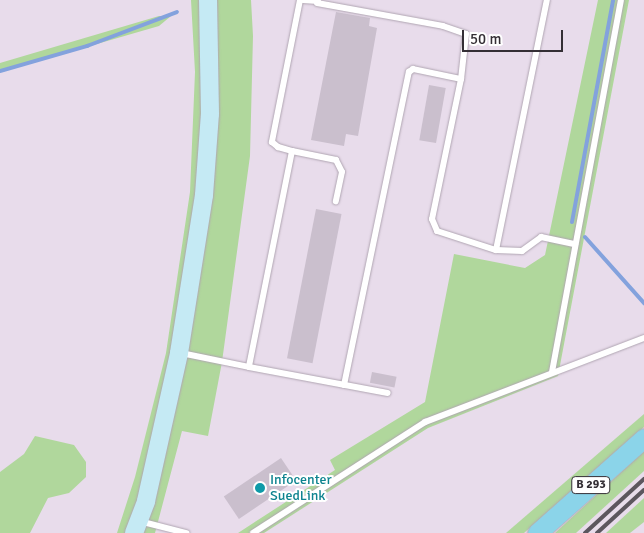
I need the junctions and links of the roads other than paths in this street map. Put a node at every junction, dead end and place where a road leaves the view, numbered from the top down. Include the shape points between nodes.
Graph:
1 (208, 0) edge
2 (301, 0) edge
3 (547, 0) edge
4 (622, 0) edge
5 (318, 2) edge
6 (461, 79) junction
7 (292, 152) junction
8 (336, 201) dead end
9 (575, 244) junction
10 (496, 250) junction
11 (644, 338) edge
12 (179, 353) junction
13 (249, 367) junction
14 (552, 372) junction
15 (344, 384) junction
16 (388, 393) dead end
17 (644, 438) edge
18 (137, 527) edge
19 (186, 533) edge
20 (253, 533) edge
21 (537, 533) edge

1 - 12 main road via 211,49 204,186
2 - 5 lane
2 - 7 lane via 272,142
3 - 10 lane
4 - 9 lane
5 - 6 lane via 462,30 466,34
6 - 10 lane via 432,219 436,231
6 - 15 lane via 413,69 409,72
7 - 8 lane via 336,160 342,172
7 - 13 lane
9 - 10 lane via 542,237 522,251
9 - 14 lane
11 - 14 lane
12 - 13 lane
12 - 18 main road
13 - 15 lane
14 - 20 lane via 425,422
15 - 16 lane
17 - 21 main road, B 293
18 - 19 lane

